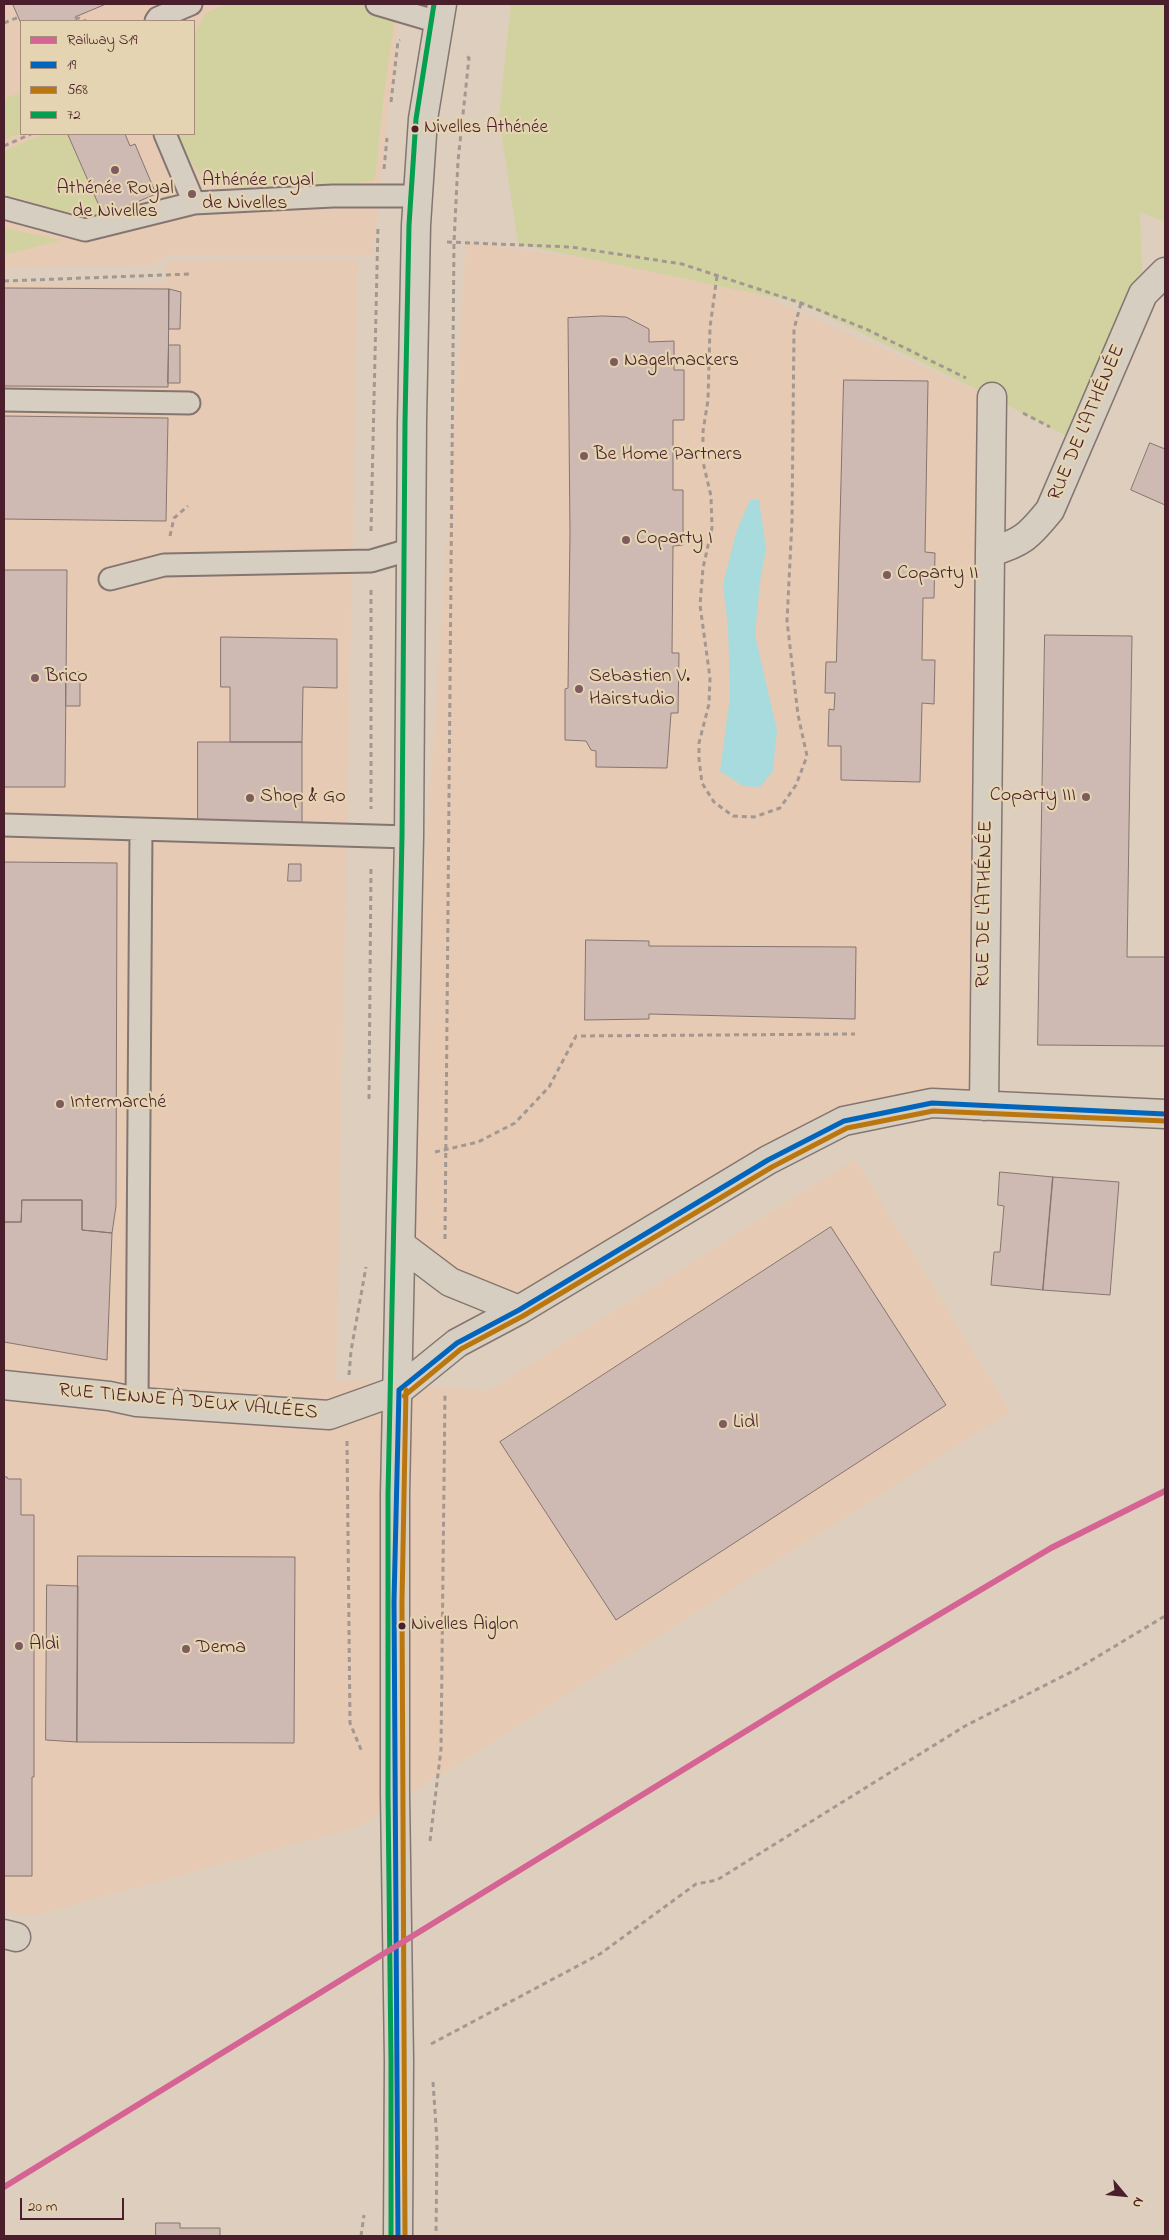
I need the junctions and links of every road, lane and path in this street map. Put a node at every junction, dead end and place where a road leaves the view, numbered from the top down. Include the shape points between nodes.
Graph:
1 (191, 4) edge
2 (377, 4) edge
3 (19, 16) dead end
4 (75, 17) dead end
5 (83, 20) edge
6 (157, 20) edge
7 (439, 20) edge
8 (4, 23) edge
9 (29, 135) edge
10 (165, 135) edge
11 (4, 146) edge
12 (418, 196) junction
13 (194, 203) junction
14 (4, 208) edge
15 (466, 242) dead end
16 (1165, 272) edge
17 (192, 274) dead end
18 (717, 276) junction
19 (4, 281) edge
20 (801, 303) junction
21 (992, 397) junction
22 (4, 400) edge
23 (190, 403) dead end
24 (1080, 443) junction
25 (188, 506) dead end
26 (174, 518) dead end
27 (412, 549) junction
28 (990, 552) junction
29 (110, 578) dead end
30 (4, 825) edge
31 (141, 830) junction
32 (409, 837) junction
33 (855, 1034) dead end
34 (984, 1106) junction
35 (1165, 1114) edge
36 (446, 1149) junction
37 (401, 1245) junction
38 (445, 1277) junction
39 (519, 1310) junction
40 (446, 1352) junction
41 (4, 1385) edge
42 (399, 1390) junction
43 (137, 1402) junction
44 (1165, 1616) edge
45 (429, 1843) dead end
46 (430, 2035) dead end
47 (432, 2073) dead end
48 (398, 2236) edge
49 (436, 2236) edge

1 - 6 lane
2 - 7 lane
3 - 8 path
4 - 5 path
7 - 12 street via 423,119
7 - 36 path via 469,58 458,161 454,242
9 - 11 path
10 - 13 lane
12 - 13 lane via 333,196
12 - 27 street
13 - 14 lane via 85,230
15 - 18 path via 571,247 682,264
16 - 24 street, RUE DE L'ATHÉNÉE via 1143,294
17 - 19 path
18 - 20 path
18 - 20 path via 703,431 703,462 712,496 712,528 703,568 700,605 710,687 699,759 702,783 714,802 733,816 754,817 780,808 796,785 806,756 787,621 792,521 794,329
20 - 21 path via 866,329 965,377
21 - 24 path
21 - 28 street, RUE DE L'ATHÉNÉE
22 - 23 lane
24 - 28 street, RUE DE L'ATHÉNÉE via 1050,510 1033,532 1015,545
25 - 26 path
27 - 29 lane via 371,562 164,565
27 - 32 street
28 - 34 street, RUE DE L'ATHÉNÉE
30 - 31 lane
31 - 32 lane
31 - 43 lane
32 - 37 street
33 - 36 path via 576,1036 548,1087 515,1123 478,1142
34 - 35 street, RUE TIENNE À DEUX VALLÉES
34 - 39 street, RUE TIENNE À DEUX VALLÉES via 932,1103 844,1121 768,1160
36 - 38 path
37 - 38 street
37 - 42 street
38 - 39 street via 450,1282
39 - 40 street, RUE TIENNE À DEUX VALLÉES via 474,1333
40 - 42 street, RUE TIENNE À DEUX VALLÉES
40 - 45 path via 440,1749
41 - 43 street, RUE TIENNE À DEUX VALLÉES
42 - 43 street, RUE TIENNE À DEUX VALLÉES via 329,1415
42 - 48 street via 395,1494
44 - 46 path via 1077,1669 965,1726 717,1880 696,1884 600,1954 430,2044
47 - 49 path via 437,2141

